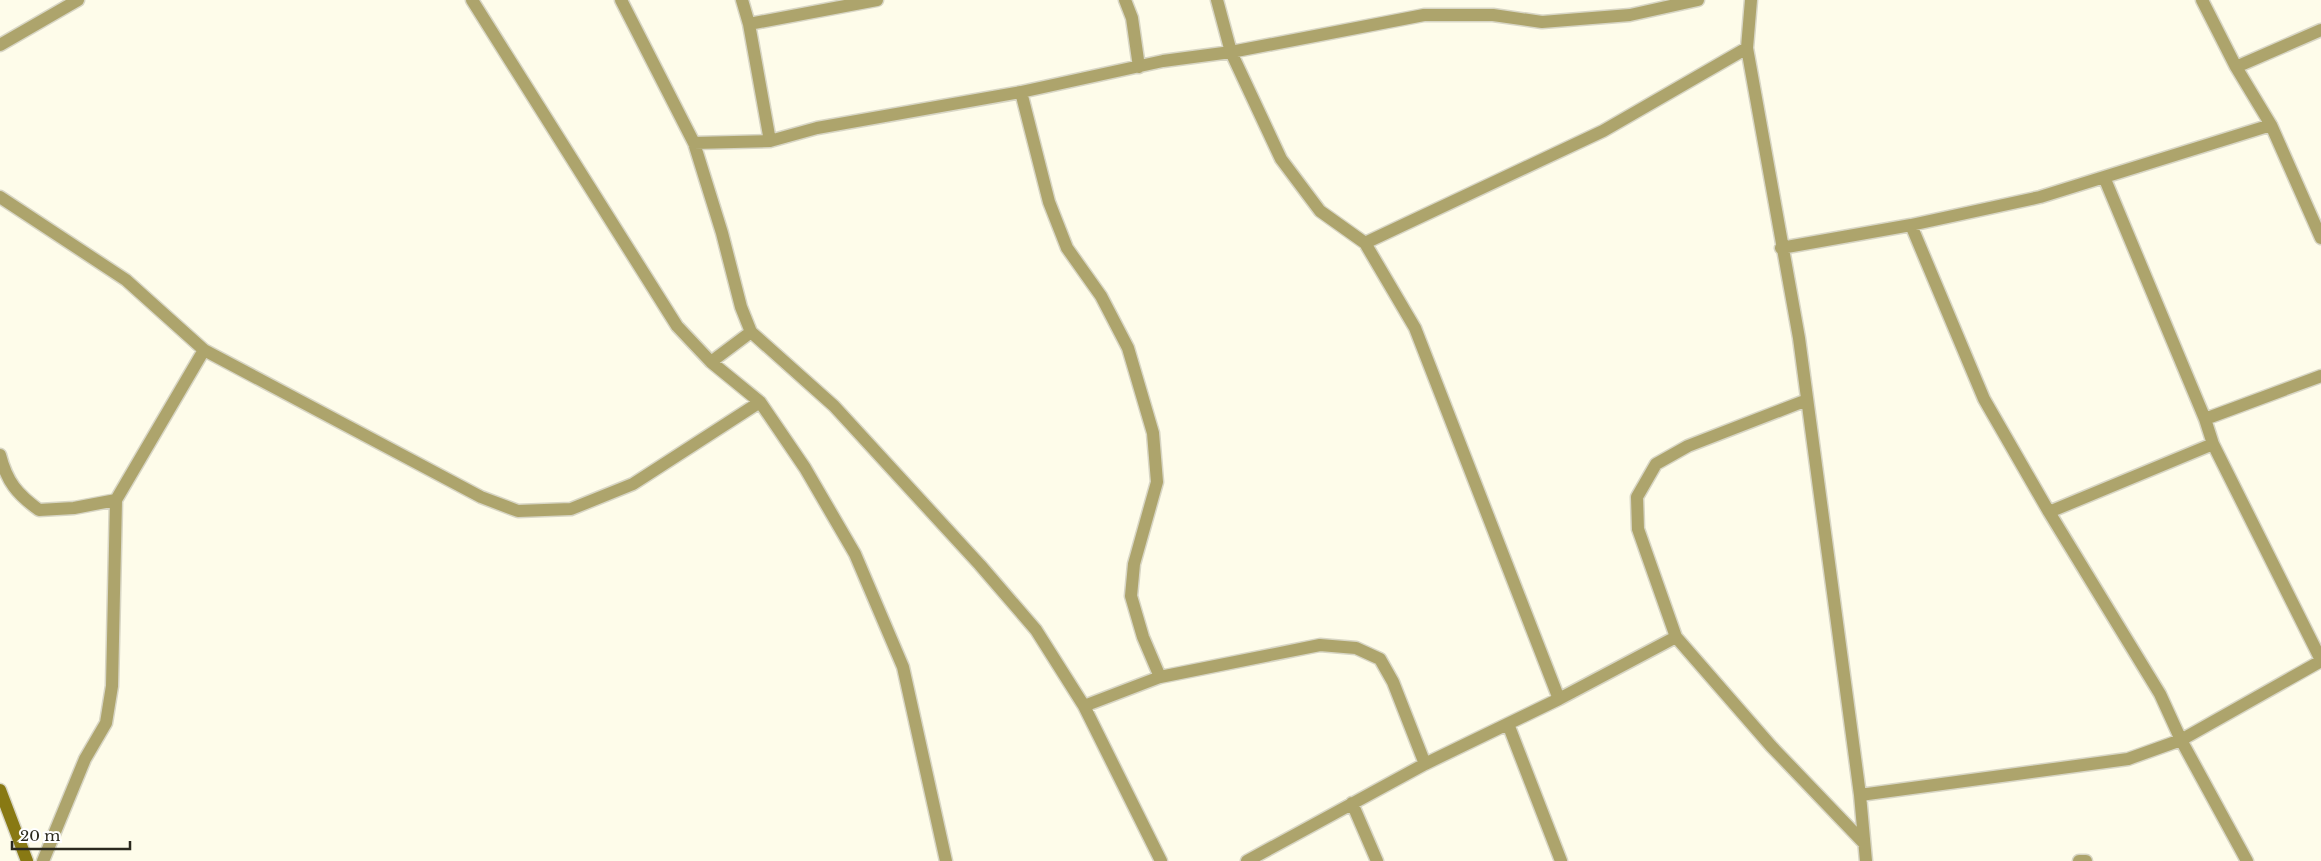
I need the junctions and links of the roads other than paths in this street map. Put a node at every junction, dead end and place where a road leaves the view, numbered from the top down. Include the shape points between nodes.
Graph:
1 (78, 0) edge
2 (472, 0) edge
3 (620, 0) edge
4 (742, 0) edge
5 (877, 0) edge
6 (1125, 0) edge
7 (1217, 0) edge
8 (1698, 0) edge
9 (1750, 0) edge
10 (2202, 0) edge
11 (749, 24) junction
12 (2321, 30) edge
13 (0, 45) edge
14 (1747, 48) junction
15 (1231, 52) junction
16 (1139, 66) junction
17 (2236, 67) junction
18 (1020, 92) junction
19 (2271, 125) junction
20 (770, 140) junction
21 (694, 143) junction
22 (2104, 177) junction
23 (0, 197) edge
24 (1912, 225) junction
25 (2321, 238) edge
26 (1365, 243) junction
27 (1781, 248) junction
28 (751, 332) junction
29 (204, 350) junction
30 (712, 362) junction
31 (2321, 376) edge
32 (1807, 400) junction
33 (760, 402) junction
34 (2205, 419) junction
35 (2213, 444) junction
36 (0, 455) edge
37 (116, 500) junction
38 (2049, 512) junction
39 (1676, 638) junction
40 (2321, 661) edge
41 (1160, 677) junction
42 (1559, 699) junction
43 (1084, 706) junction
44 (1508, 724) junction
45 (2181, 740) junction
46 (1425, 764) junction
47 (0, 790) edge
48 (1860, 795) junction
49 (1352, 803) junction
50 (1864, 843) junction
51 (27, 861) edge
52 (42, 861) edge
53 (946, 861) edge
54 (1161, 861) edge
55 (1247, 861) edge
56 (1377, 861) edge
57 (1561, 861) edge
58 (1866, 861) edge
59 (2079, 861) edge
60 (2086, 861) edge
61 (2247, 861) edge

1 - 13 street
2 - 30 street via 677,326
3 - 21 street
4 - 11 street
5 - 11 street
6 - 16 street via 1132,18
7 - 15 street
8 - 15 street via 1630,14 1542,22 1493,15 1424,15
9 - 14 street
10 - 17 street
11 - 20 street
12 - 17 street
14 - 26 street via 1603,132
14 - 27 street
15 - 16 street
15 - 26 street via 1282,159 1320,211
16 - 18 street
17 - 19 street
18 - 20 street via 817,128
18 - 41 street via 1052,211 1067,248 1101,296 1128,348 1154,433 1157,482 1134,564 1131,596 1143,637
19 - 22 street
19 - 25 street
20 - 21 street
21 - 28 street via 741,308
22 - 24 street via 2040,197
22 - 34 street
23 - 29 street via 126,280
24 - 27 street
24 - 38 street via 1984,399
26 - 42 street via 1415,328
27 - 32 street via 1799,338
28 - 30 street
28 - 43 street via 834,406 980,565 1036,630
29 - 33 street via 481,498 518,511 571,509 633,484
29 - 37 street
30 - 33 street
31 - 34 street
32 - 39 street via 1688,446 1656,464 1637,497 1638,529
32 - 48 street
33 - 53 street via 805,468 855,554 903,667
34 - 35 street
35 - 38 street
35 - 40 street
36 - 37 street via 3,468 18,494 39,510 74,508
37 - 52 street via 112,686 106,723 85,759
38 - 45 street via 2160,694
39 - 42 street
39 - 50 street via 1771,746
40 - 45 street
41 - 43 street
41 - 46 street via 1320,645 1356,648 1380,659 1393,682
42 - 44 street
43 - 54 street
44 - 46 street
44 - 57 street
45 - 48 street via 2128,759
45 - 61 street
46 - 49 street
47 - 51 street
48 - 50 street
49 - 55 street
49 - 56 street
50 - 58 street
59 - 60 street

